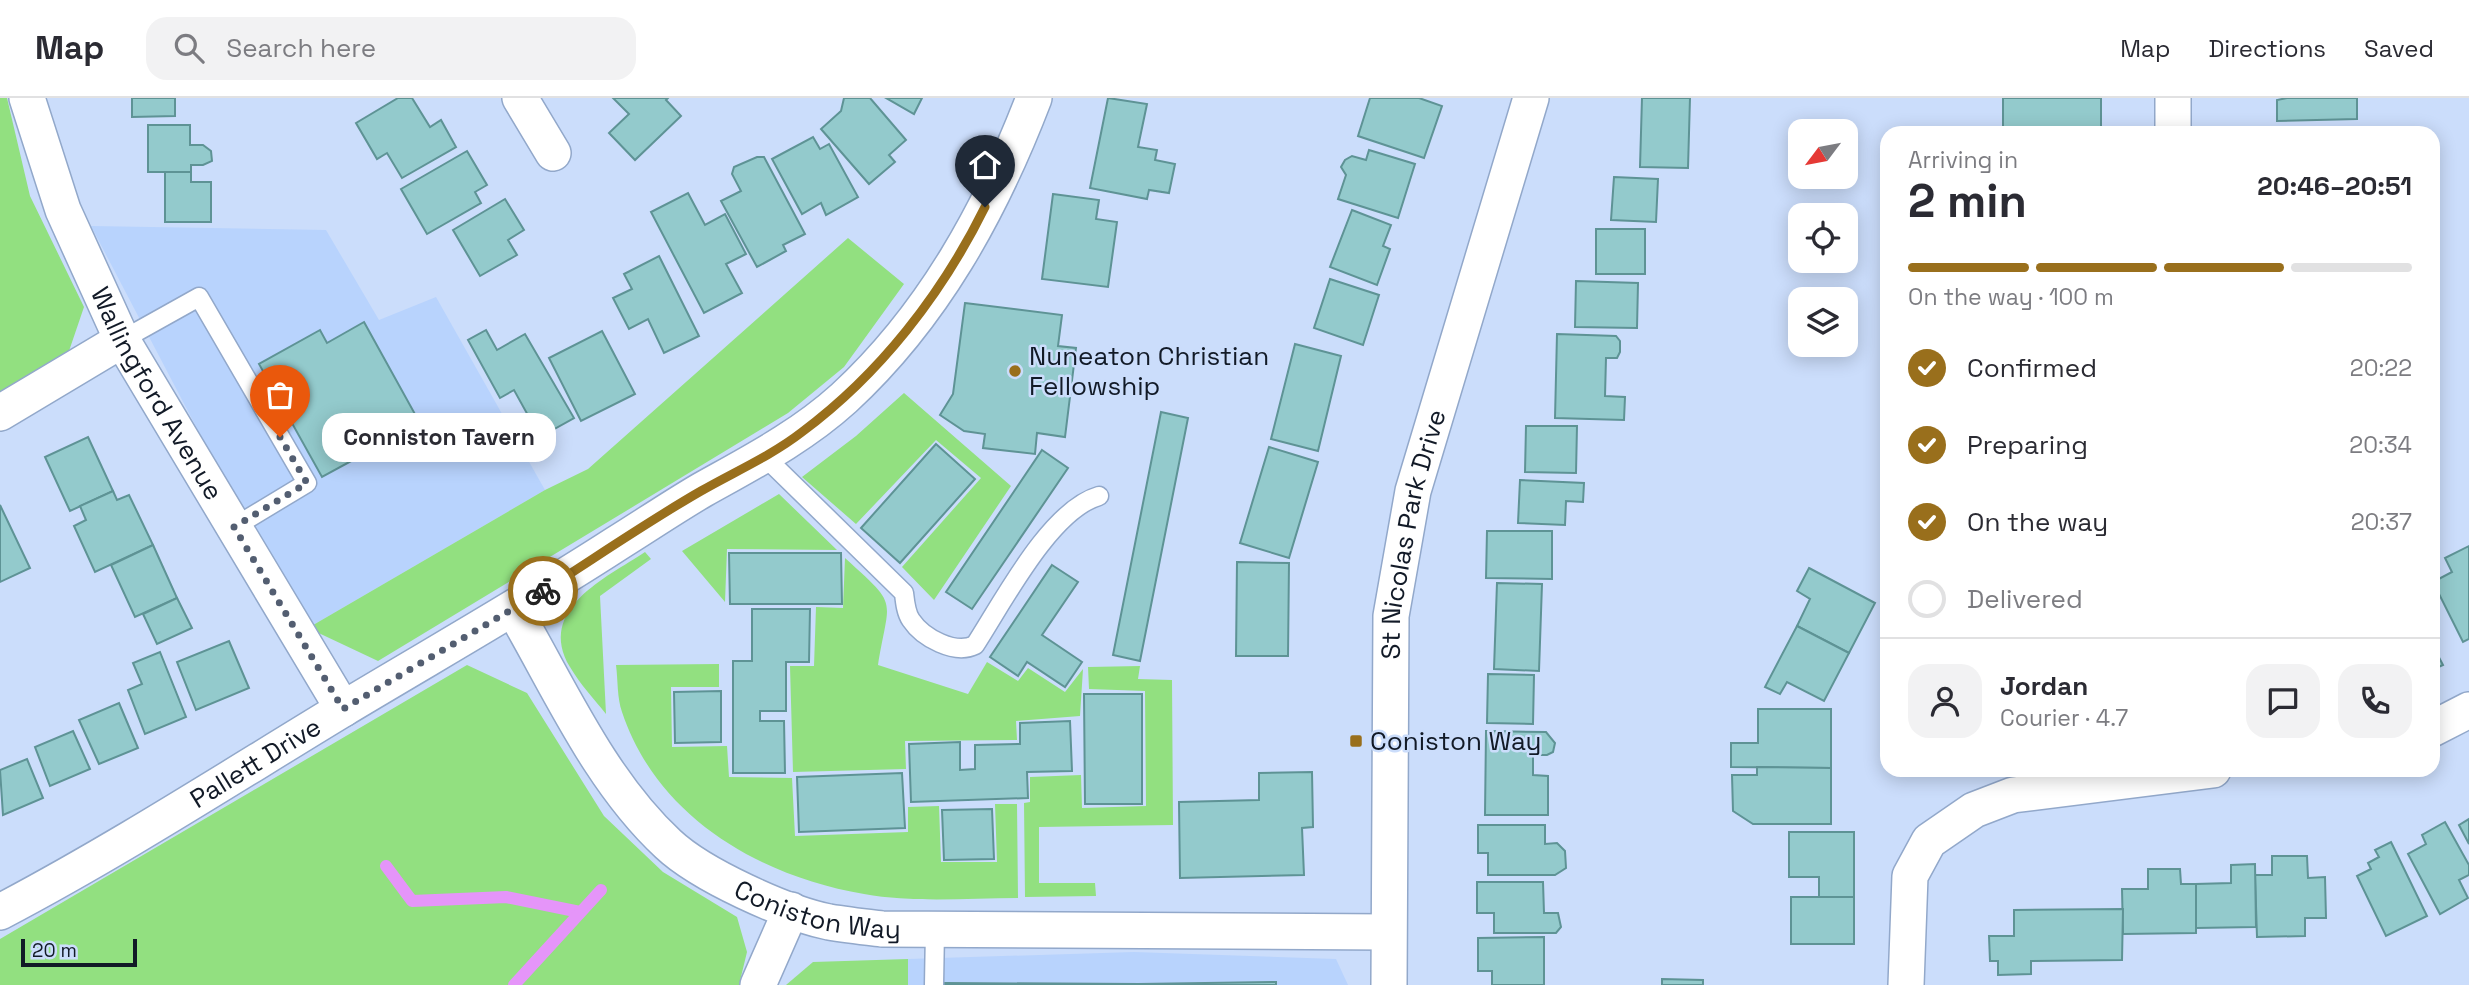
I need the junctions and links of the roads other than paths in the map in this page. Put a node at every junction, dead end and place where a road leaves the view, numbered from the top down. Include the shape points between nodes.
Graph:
1 (27, 98) edge
2 (520, 98) edge
3 (1034, 98) edge
4 (1531, 98) edge
5 (2173, 98) edge
6 (2173, 126) edge
7 (553, 153) dead end
8 (122, 340) junction
9 (0, 413) edge
10 (764, 456) junction
11 (1099, 496) dead end
12 (234, 527) junction
13 (514, 610) junction
14 (343, 709) junction
15 (2469, 710) edge
16 (2440, 725) edge
17 (2133, 777) edge
18 (791, 910) junction
19 (0, 912) edge
20 (935, 930) junction
21 (1388, 932) junction
22 (758, 985) edge
23 (934, 985) edge
24 (1389, 985) edge
25 (1906, 985) edge

1 - 8 street, Wallingford Avenue via 63,210
2 - 7 street
3 - 10 street, Pallett Drive via 1016,146 965,248 910,329 844,397 801,434
4 - 21 street, St Nicolas Park Drive via 1413,491 1400,549 1391,616
5 - 6 street
8 - 9 street
8 - 12 street, Wallingford Avenue
8 - 12 lane via 199,297 307,483
10 - 11 lane via 904,593 908,618 920,631 951,647 966,649 975,645 1050,531 1082,500
10 - 13 street, Pallett Drive
12 - 14 street, Wallingford Avenue
13 - 14 street, Pallett Drive
13 - 18 street, Coniston Way via 630,803 662,837 719,878
14 - 19 street, Pallett Drive via 76,872
15 - 16 street
17 - 25 street via 2013,794 1974,810 1929,841 1910,876
18 - 20 street, Coniston Way via 828,922
18 - 22 street
20 - 21 street, Coniston Way
20 - 23 lane
21 - 24 street, St Nicolas Park Drive

